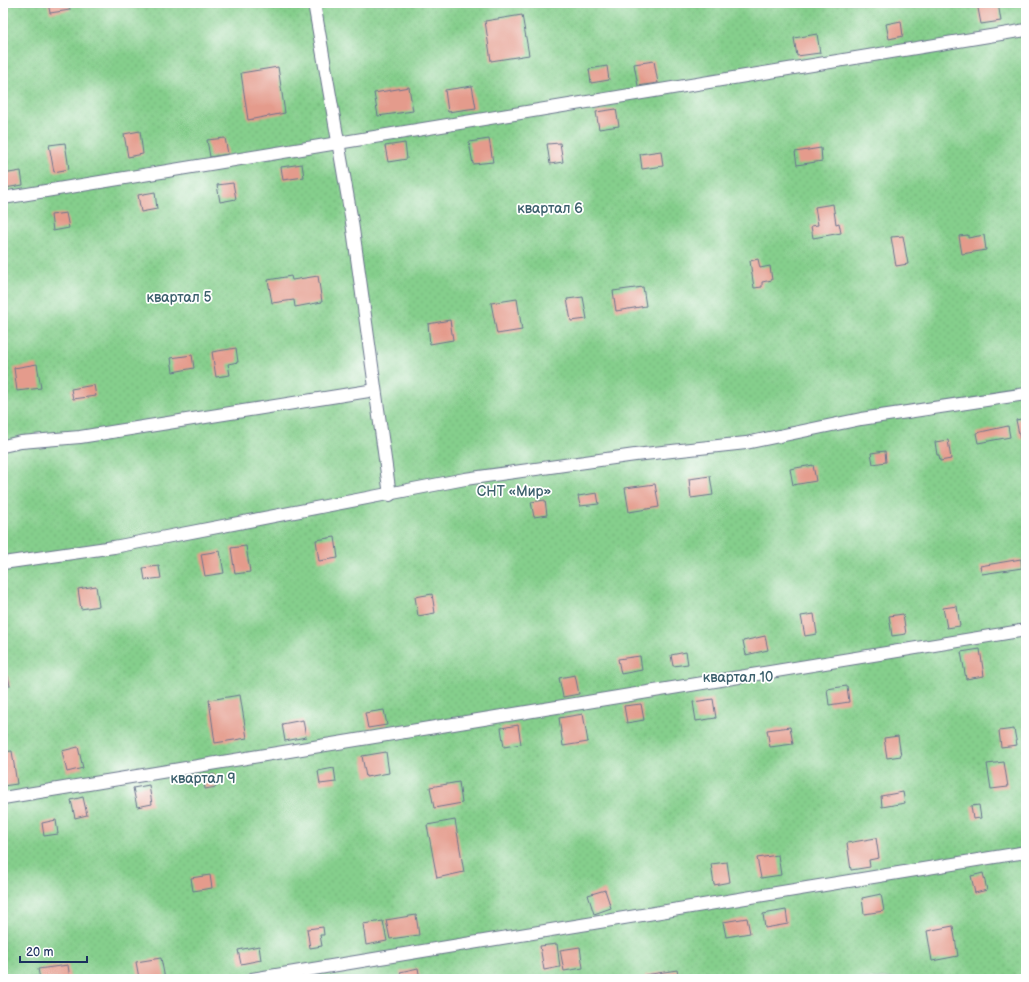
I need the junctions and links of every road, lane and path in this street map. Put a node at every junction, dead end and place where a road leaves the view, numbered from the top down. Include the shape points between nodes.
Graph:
1 (314, 3) edge
2 (1026, 30) edge
3 (340, 143) junction
4 (3, 198) edge
5 (375, 390) junction
6 (1026, 394) edge
7 (3, 446) edge
8 (390, 495) junction
9 (3, 563) edge
10 (1026, 630) edge
11 (3, 798) edge
12 (1026, 852) edge
13 (252, 979) edge

1 - 3 lane
2 - 3 lane
3 - 4 lane
3 - 5 lane
5 - 7 lane
5 - 8 lane
6 - 8 lane via 861,419 746,443 635,455 465,479
8 - 9 lane via 114,547
10 - 11 lane
12 - 13 lane

